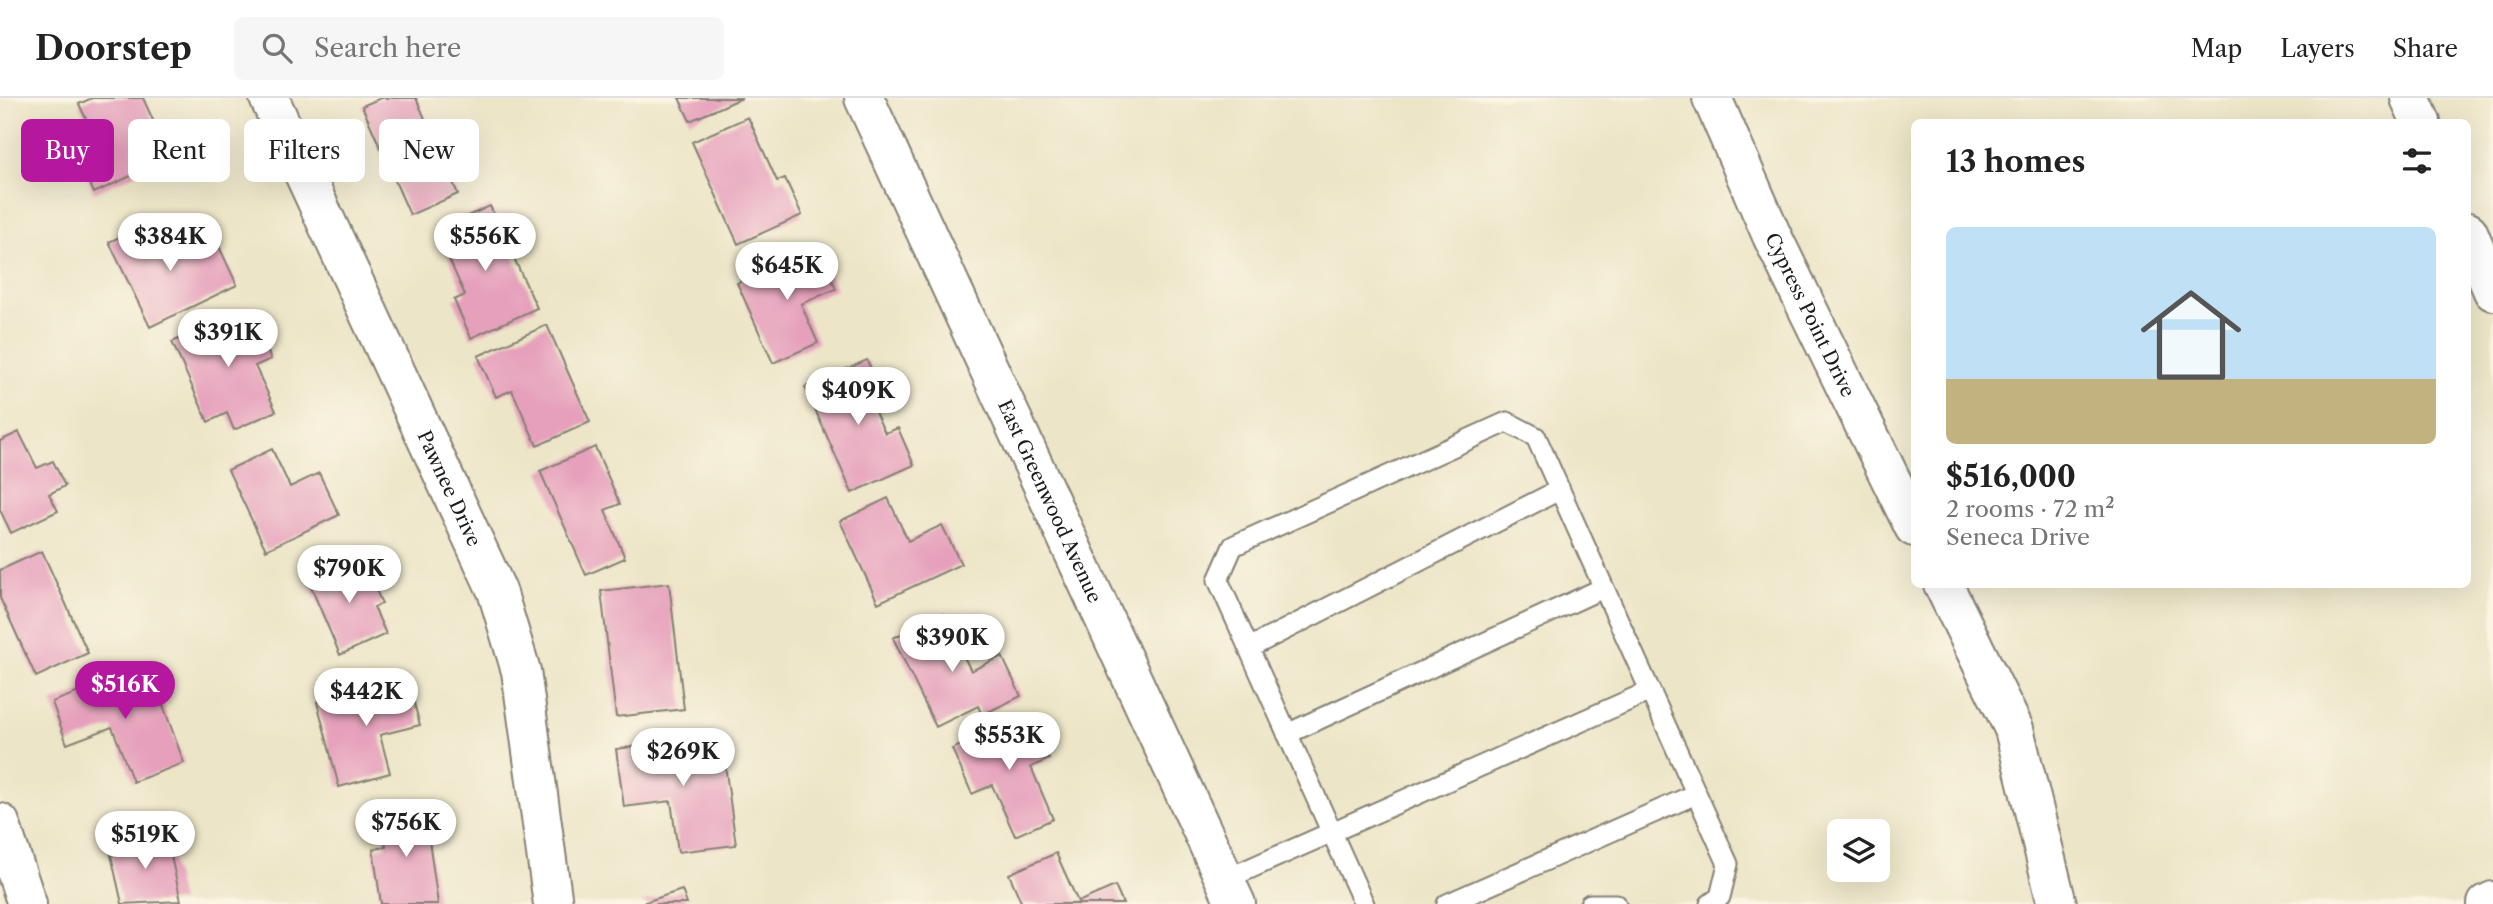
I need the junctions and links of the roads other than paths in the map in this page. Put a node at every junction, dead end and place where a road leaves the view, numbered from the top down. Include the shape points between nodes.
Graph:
1 (269, 98) edge
2 (863, 98) edge
3 (1712, 98) edge
4 (2410, 98) edge
5 (2420, 119) edge
6 (2471, 239) edge
7 (2493, 291) edge
8 (1559, 489) junction
9 (1911, 521) edge
10 (1604, 588) junction
11 (1945, 588) edge
12 (1249, 648) junction
13 (1650, 691) junction
14 (1287, 734) junction
15 (1696, 794) junction
16 (0, 823) edge
17 (1331, 834) junction
18 (1230, 892) edge
19 (2493, 901) edge
20 (27, 904) edge
21 (553, 904) edge
22 (1364, 904) edge
23 (1447, 904) edge
24 (1590, 904) edge
25 (1616, 904) edge
26 (1710, 904) edge
27 (2057, 904) edge
28 (2487, 904) edge

1 - 21 street, Pawnee Drive via 497,592 521,671
2 - 18 street, East Greenwood Avenue
3 - 9 street, Cypress Point Drive via 1772,236
4 - 5 street
6 - 7 street
8 - 10 lane
8 - 12 lane
8 - 12 lane via 1536,437 1507,422 1233,546 1219,580
10 - 13 lane
10 - 14 lane
11 - 27 street via 2014,729
12 - 14 lane
13 - 15 lane
13 - 17 lane
14 - 17 lane
15 - 23 lane
15 - 26 lane via 1728,864 1720,897
16 - 20 street
17 - 18 lane
17 - 22 lane
19 - 28 street
24 - 25 lane

